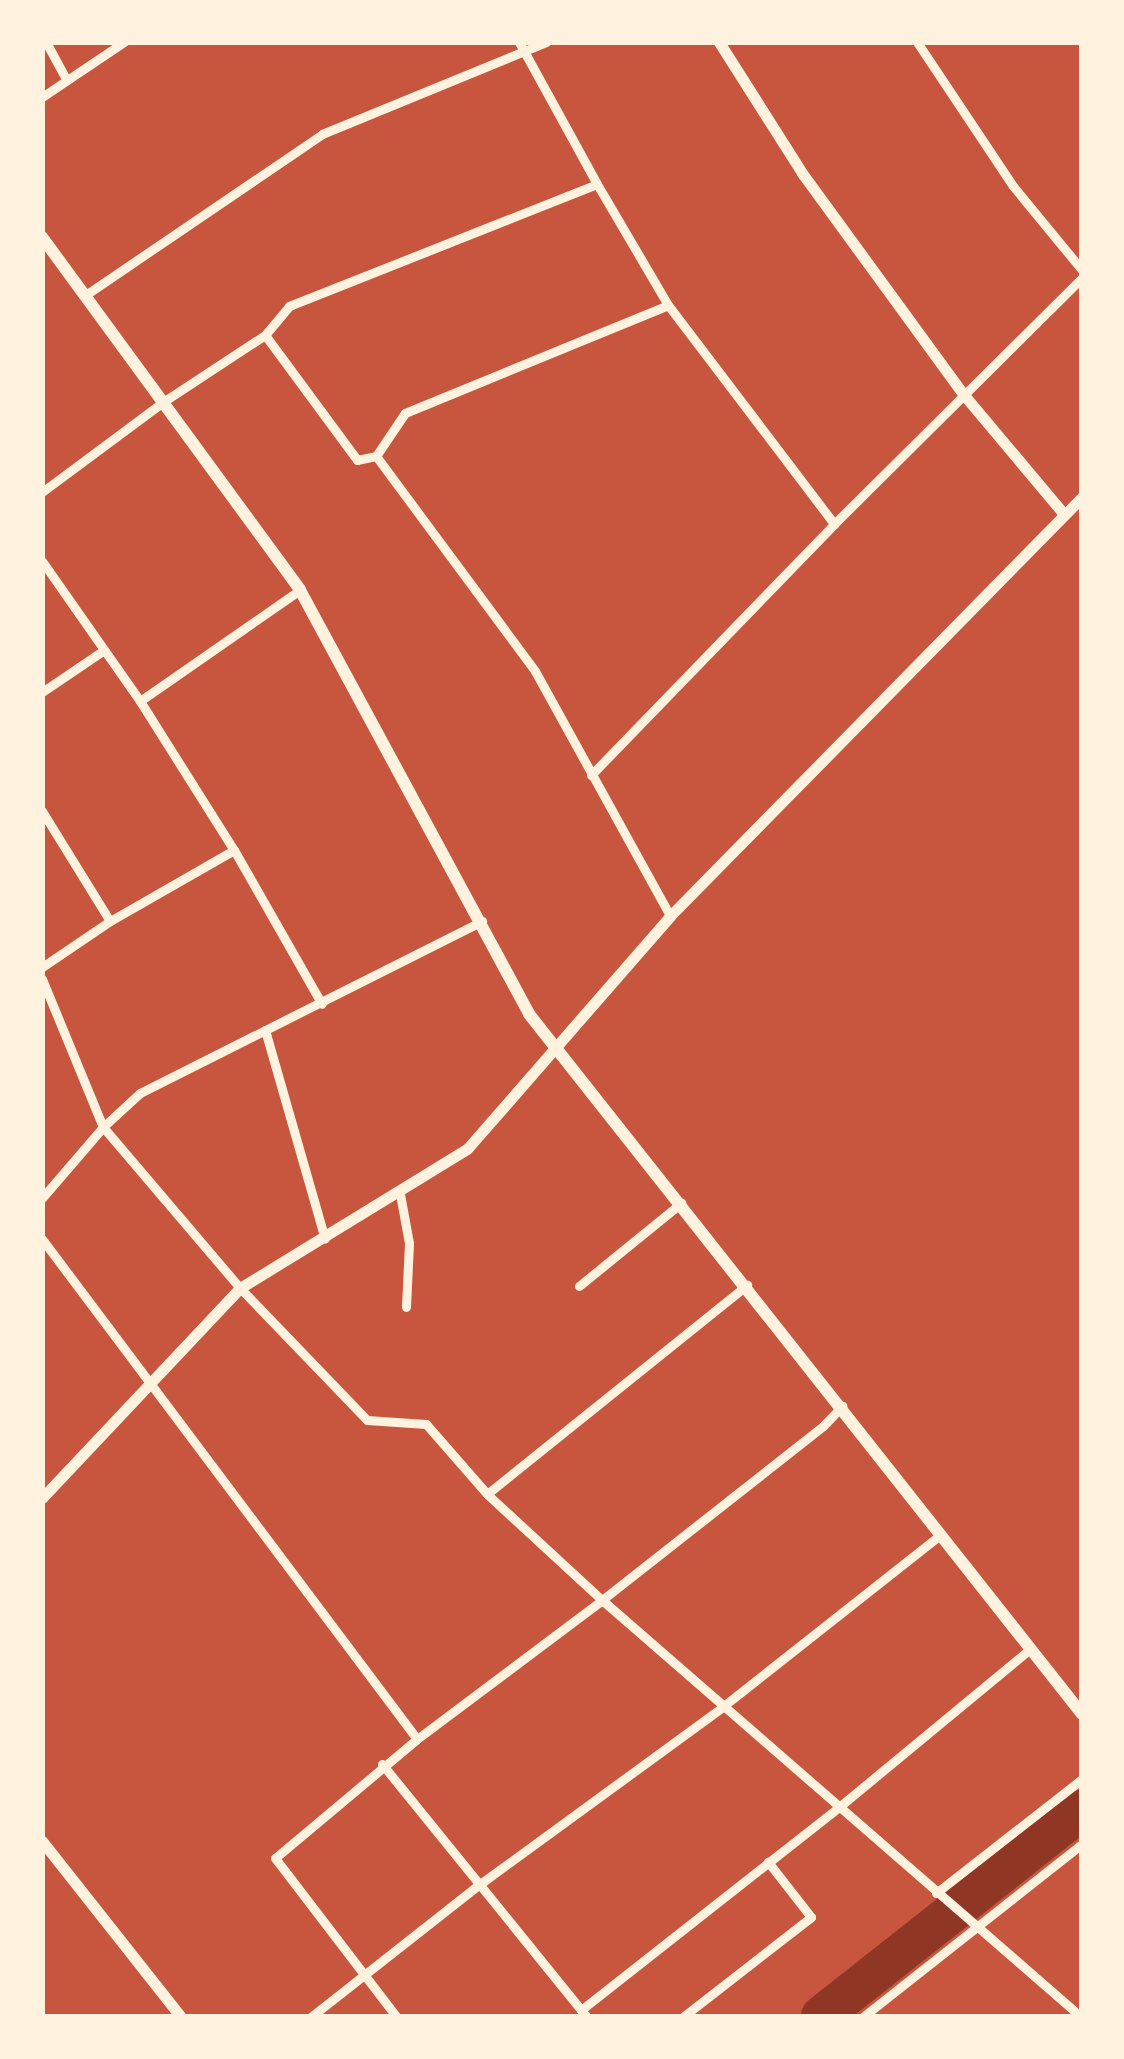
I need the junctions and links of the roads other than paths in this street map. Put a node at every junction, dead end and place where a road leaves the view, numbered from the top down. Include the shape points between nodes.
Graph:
1 (46, 42) edge
2 (124, 42) edge
3 (546, 42) edge
4 (719, 42) edge
5 (917, 42) edge
6 (521, 47) edge
7 (66, 79) junction
8 (42, 97) edge
9 (598, 184) junction
10 (42, 237) edge
11 (1082, 270) edge
12 (1082, 278) edge
13 (86, 294) junction
14 (668, 305) junction
15 (265, 336) junction
16 (964, 395) junction
17 (163, 402) junction
18 (376, 456) junction
19 (42, 492) edge
20 (1082, 497) edge
21 (1064, 514) junction
22 (834, 524) junction
23 (42, 561) edge
24 (300, 590) junction
25 (104, 650) junction
26 (42, 692) edge
27 (140, 701) junction
28 (591, 775) junction
29 (42, 810) edge
30 (234, 850) junction
31 (670, 916) junction
32 (110, 921) junction
33 (482, 922) junction
34 (42, 968) edge
35 (42, 979) edge
36 (322, 1004) junction
37 (264, 1030) junction
38 (556, 1045) junction
39 (103, 1127) junction
40 (400, 1194) junction
41 (42, 1198) edge
42 (682, 1203) junction
43 (42, 1239) edge
44 (325, 1239) junction
45 (747, 1285) junction
46 (580, 1286) dead end
47 (240, 1288) junction
48 (406, 1307) dead end
49 (147, 1382) junction
50 (842, 1406) junction
51 (487, 1494) junction
52 (42, 1498) edge
53 (941, 1534) junction
54 (602, 1600) junction
55 (1030, 1649) junction
56 (721, 1708) junction
57 (1082, 1714) edge
58 (417, 1739) junction
59 (382, 1764) junction
60 (1082, 1780) edge
61 (838, 1807) junction
62 (42, 1841) edge
63 (1082, 1844) edge
64 (768, 1862) junction
65 (480, 1884) junction
66 (940, 1896) junction
67 (976, 1928) junction
68 (364, 1975) junction
69 (584, 2013) edge
70 (180, 2016) edge
71 (312, 2016) edge
72 (396, 2016) edge
73 (684, 2016) edge
74 (864, 2016) edge
75 (1080, 2016) edge

1 - 7 street
2 - 7 street
3 - 6 street
4 - 16 street via 802,173
5 - 11 street via 1014,186
6 - 9 street
6 - 13 street via 322,134
7 - 8 street
9 - 14 street
9 - 15 street via 289,306
10 - 13 main road
12 - 16 street
13 - 17 main road
14 - 18 street via 405,414
14 - 22 street
15 - 17 street
15 - 18 street via 356,460
16 - 21 street
16 - 22 street
17 - 19 street
17 - 24 main road
18 - 28 street via 535,671
20 - 21 street
21 - 31 street
22 - 28 street
23 - 25 street
24 - 27 street
24 - 33 main road
25 - 26 street
25 - 27 street
27 - 30 street
28 - 31 street
29 - 32 street
30 - 32 street
30 - 36 street
31 - 38 street
32 - 34 street
33 - 36 street
33 - 38 main road via 530,1014
35 - 39 street
36 - 37 street
37 - 39 street via 140,1093
37 - 44 street
38 - 40 street via 467,1149
38 - 42 main road
39 - 41 street
39 - 47 street
40 - 44 street
40 - 48 street via 409,1243
42 - 45 main road
42 - 46 street
43 - 49 street
44 - 47 street
45 - 50 main road
45 - 51 street
47 - 49 street
47 - 51 street via 367,1420 426,1424
49 - 52 street
49 - 58 street
50 - 53 main road
50 - 54 street
51 - 54 street
53 - 55 main road
53 - 56 street
54 - 56 street
54 - 58 street
55 - 57 main road
55 - 61 street
56 - 61 street
56 - 65 street
58 - 59 street
59 - 65 street
59 - 68 street via 275,1858
60 - 66 street
61 - 64 street
61 - 66 street
62 - 70 street
63 - 67 street
64 - 69 street
64 - 73 street via 810,1917
65 - 68 street
65 - 69 street
66 - 67 street
67 - 74 street
67 - 75 street
68 - 71 street
68 - 72 street

